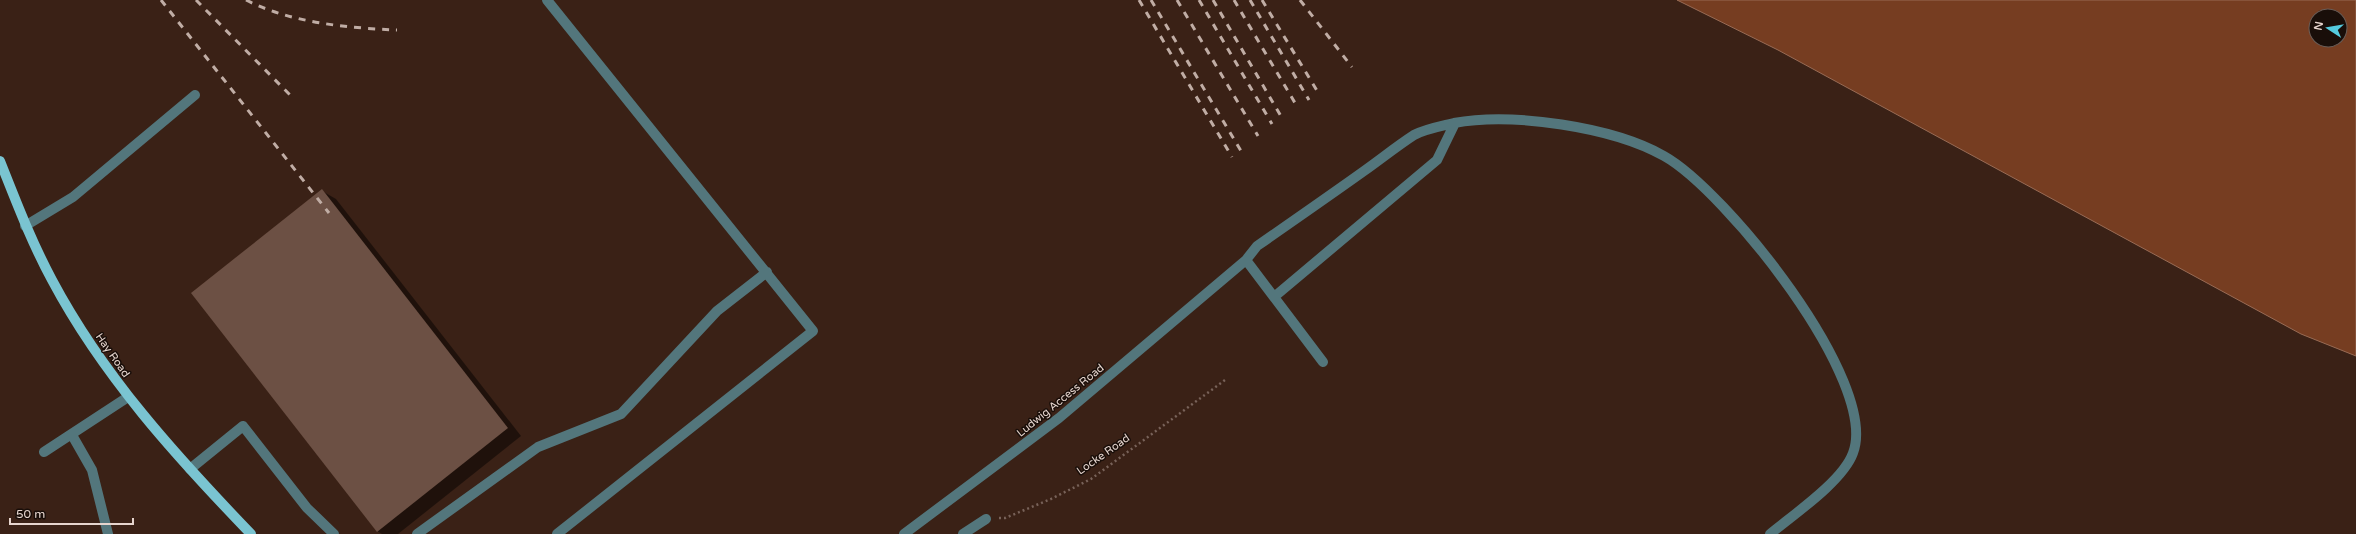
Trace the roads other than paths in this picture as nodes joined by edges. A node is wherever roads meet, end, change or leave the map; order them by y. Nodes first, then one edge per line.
1 (547, 0) edge
2 (195, 95) dead end
3 (1455, 123) junction
4 (0, 161) edge
5 (25, 226) junction
6 (1246, 260) junction
7 (767, 272) junction
8 (1274, 297) junction
9 (1323, 362) dead end
10 (128, 397) junction
11 (72, 434) junction
12 (44, 452) dead end
13 (190, 469) junction
14 (986, 519) road end
15 (966, 533) edge
16 (108, 534) edge
17 (251, 534) edge
18 (334, 534) edge
19 (417, 534) edge
20 (557, 534) edge
21 (904, 534) edge
22 (1770, 534) edge

1 - 7 street
2 - 5 street
3 - 6 street, Ludwig Access Road
3 - 8 street
3 - 22 street, Ludwig Access Road
4 - 5 main road, Hay Road
5 - 10 main road, Hay Road
6 - 8 street
6 - 21 street, Ludwig Access Road
7 - 19 street
7 - 20 street
8 - 9 street
10 - 11 street
10 - 13 main road, Hay Road
11 - 12 street
11 - 16 street
13 - 17 main road, Hay Road
13 - 18 street
14 - 15 street

